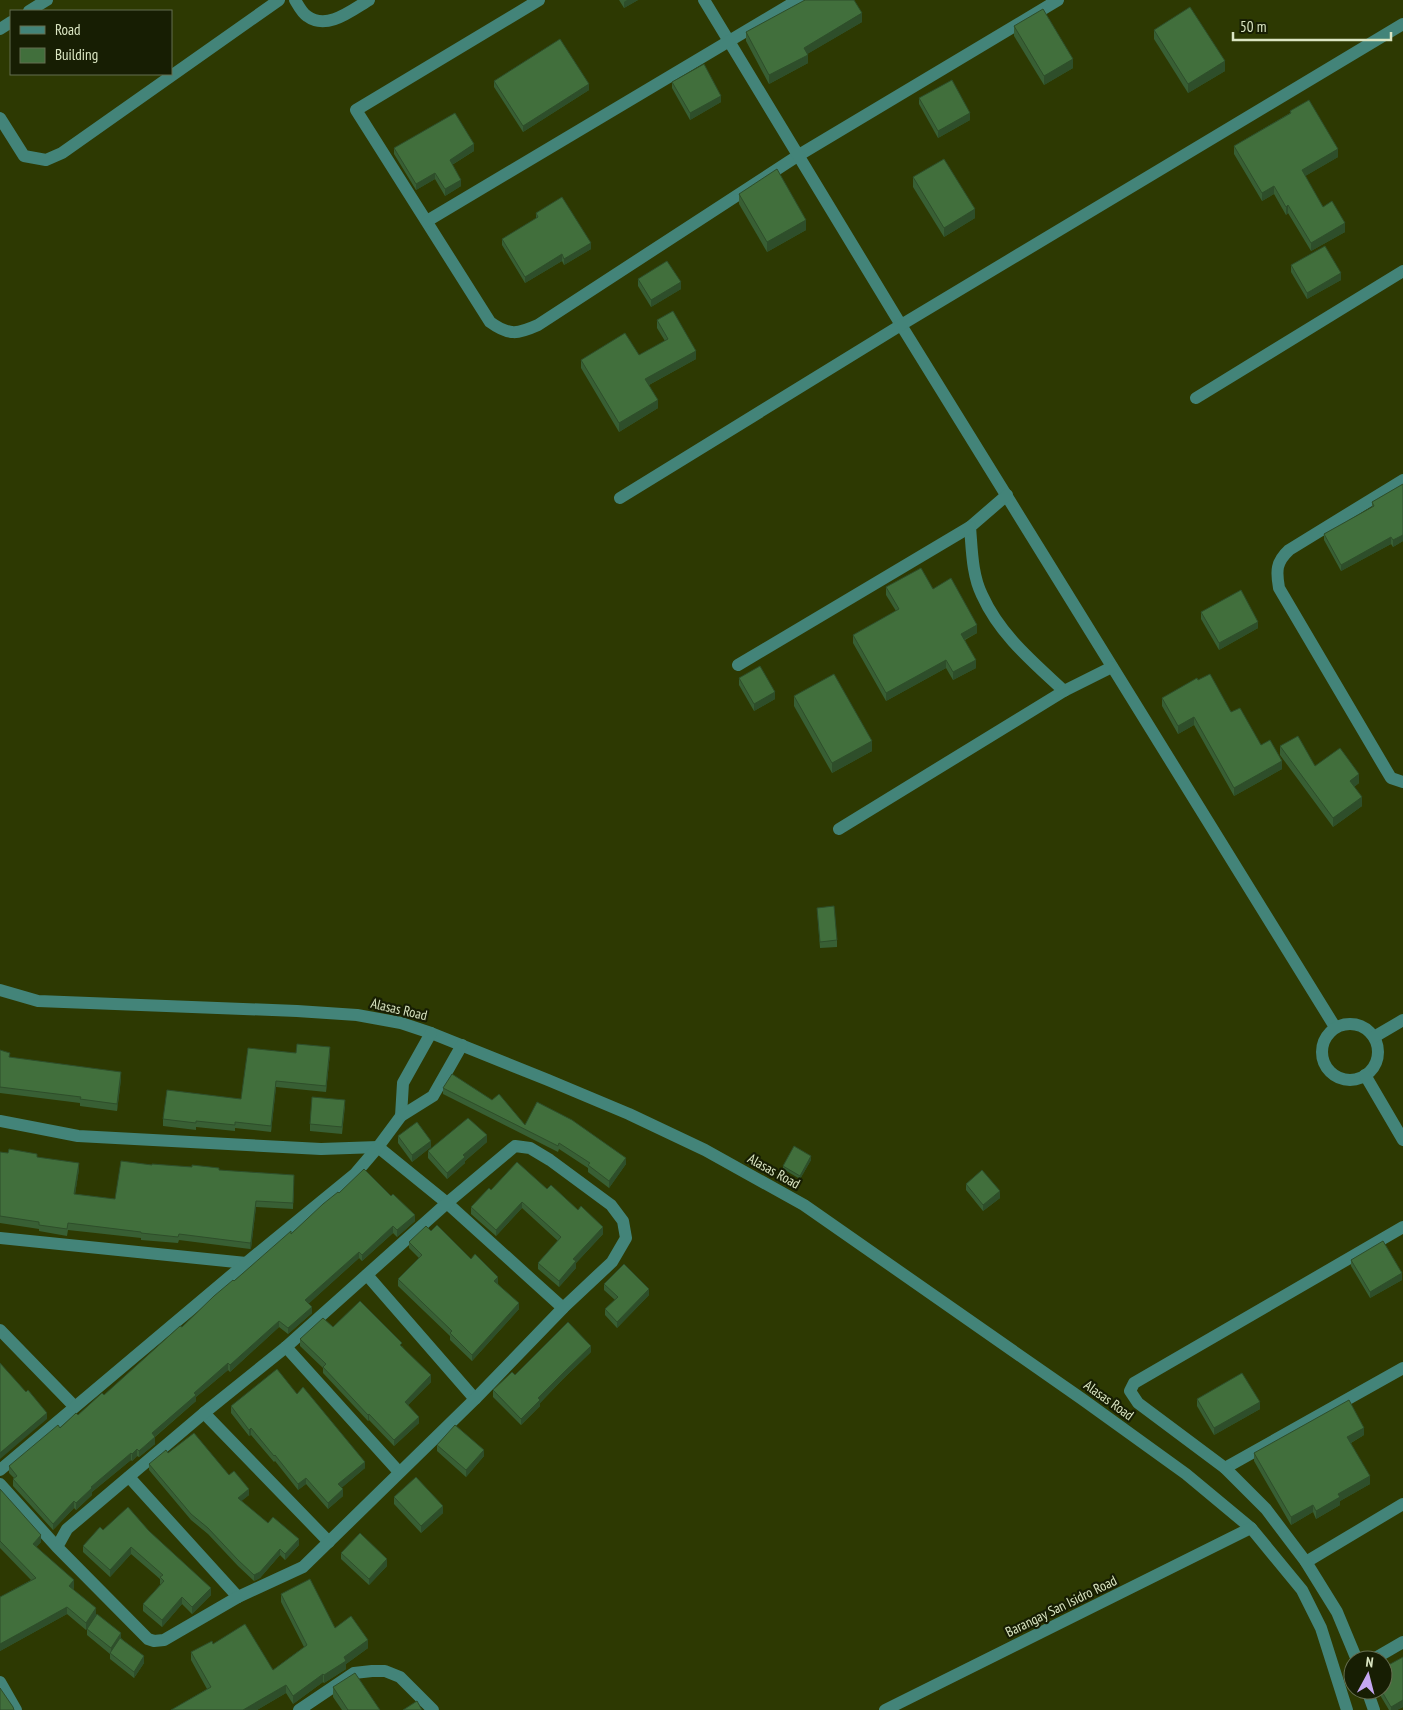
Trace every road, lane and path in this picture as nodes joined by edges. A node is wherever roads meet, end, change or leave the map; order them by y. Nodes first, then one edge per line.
1 (47, 0) edge
2 (279, 0) edge
3 (295, 0) edge
4 (369, 0) edge
5 (539, 0) edge
6 (704, 0) edge
7 (798, 0) edge
8 (1058, 0) edge
9 (31, 10) edge
10 (1403, 24) edge
11 (729, 42) junction
12 (0, 118) edge
13 (799, 155) junction
14 (427, 221) junction
15 (1403, 270) edge
16 (900, 325) junction
17 (1196, 398) dead end
18 (1403, 480) edge
19 (1007, 495) junction
20 (620, 498) dead end
21 (970, 527) junction
22 (738, 665) dead end
23 (1112, 667) junction
24 (1064, 691) junction
25 (1403, 782) edge
26 (839, 829) dead end
27 (0, 990) edge
28 (1403, 1020) edge
29 (1335, 1027) junction
30 (431, 1033) junction
31 (1374, 1036) junction
32 (462, 1045) junction
33 (1365, 1075) junction
34 (401, 1116) junction
35 (0, 1121) edge
36 (1403, 1140) edge
37 (378, 1147) junction
38 (446, 1203) junction
39 (1403, 1227) edge
40 (0, 1238) edge
41 (246, 1263) junction
42 (368, 1275) junction
43 (562, 1308) junction
44 (0, 1330) edge
45 (286, 1347) junction
46 (1403, 1368) edge
47 (475, 1399) junction
48 (74, 1406) junction
49 (204, 1413) junction
50 (1225, 1468) junction
51 (0, 1470) edge
52 (399, 1472) junction
53 (128, 1477) junction
54 (0, 1484) edge
55 (1403, 1504) edge
56 (1251, 1528) junction
57 (328, 1542) junction
58 (58, 1547) junction
59 (1306, 1562) junction
60 (238, 1597) junction
61 (1403, 1642) edge
62 (1353, 1650) edge
63 (1389, 1650) edge
64 (0, 1682) edge
65 (16, 1710) edge
66 (299, 1710) edge
67 (433, 1710) edge
68 (885, 1710) edge
69 (1347, 1710) edge

1 - 9 street
2 - 12 street
3 - 4 street
5 - 14 street
6 - 11 street
7 - 11 street
8 - 13 street
10 - 16 street
11 - 13 street
11 - 14 street
13 - 14 street
13 - 16 street
15 - 17 street
16 - 19 street
16 - 20 street
18 - 25 street
19 - 21 street
19 - 23 street
21 - 22 street
21 - 24 street
23 - 24 street
23 - 29 street
24 - 26 street
27 - 30 street, Alasas Road
28 - 31 street
29 - 31 street
29 - 33 street
30 - 32 street, Alasas Road
30 - 34 street
31 - 33 street
32 - 34 street
32 - 56 street, Alasas Road
33 - 36 street
34 - 37 street
35 - 37 street
37 - 38 street
37 - 41 street
38 - 42 street
38 - 43 street
38 - 43 street
39 - 50 street
40 - 41 street
41 - 48 street
42 - 45 street
42 - 47 street
43 - 47 street
44 - 48 street
45 - 49 street
45 - 52 street
46 - 50 street
47 - 52 street
48 - 51 street
49 - 53 street
49 - 57 street
50 - 59 street
52 - 57 street
53 - 58 street
53 - 60 street
54 - 58 street
55 - 59 street
56 - 68 street, Barangay San Isidro Road
56 - 69 street, Alasas Road
57 - 60 street
58 - 60 street
59 - 62 street
61 - 63 street
64 - 65 street
66 - 67 street

